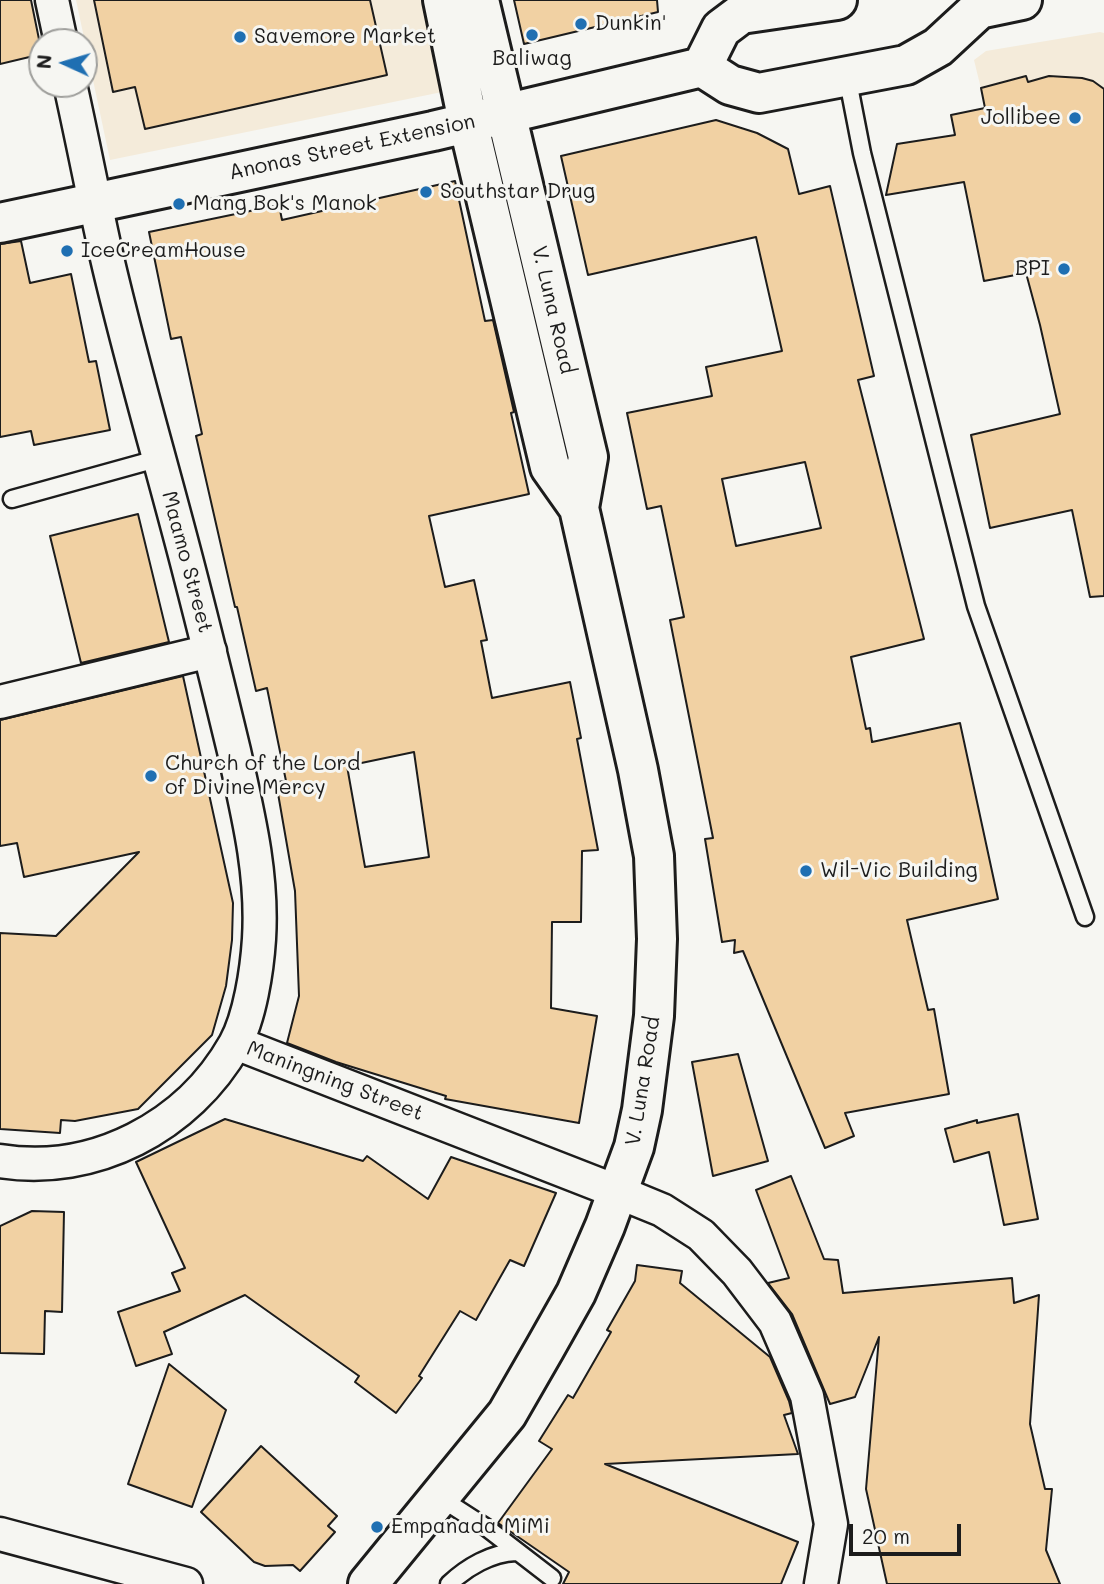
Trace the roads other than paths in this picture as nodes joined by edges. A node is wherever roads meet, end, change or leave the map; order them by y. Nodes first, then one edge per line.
1 (52, 0) edge
2 (443, 0) edge
3 (479, 0) edge
4 (837, 0) edge
5 (1023, 0) edge
6 (967, 4) edge
7 (58, 28) edge
8 (702, 68) junction
9 (847, 76) junction
10 (73, 98) edge
11 (506, 113) junction
12 (468, 122) junction
13 (96, 203) junction
14 (0, 222) edge
15 (160, 458) junction
16 (12, 499) dead end
17 (579, 508) junction
18 (210, 651) junction
19 (0, 702) edge
20 (1085, 917) dead end
21 (236, 1043) junction
22 (0, 1161) edge
23 (618, 1192) junction
24 (439, 1497) junction
25 (0, 1534) edge
26 (516, 1552) junction
27 (552, 1578) dead end
28 (187, 1584) edge
29 (368, 1584) edge
30 (449, 1584) edge
31 (821, 1584) edge

1 - 7 street
2 - 12 main road, V. Luna Road
3 - 11 main road, V. Luna Road
4 - 8 main road
5 - 6 main road
6 - 9 main road
8 - 9 main road
8 - 11 main road, Anonas Street Extension
9 - 20 lane
10 - 13 street, Maamo Street
11 - 12 main road, Anonas Street Extension
11 - 17 main road, V. Luna Road
12 - 13 main road, Anonas Street Extension
12 - 17 main road, V. Luna Road
13 - 14 main road, Anonas Street Extension
13 - 15 street, Maamo Street
15 - 16 lane
15 - 18 street, Maamo Street
17 - 23 main road, V. Luna Road
18 - 19 street
18 - 21 street, Maamo Street
21 - 22 street, Maningning Street
21 - 23 street, Maningning Street
23 - 24 main road, V. Luna Road
23 - 31 street, Maningning Street
24 - 26 lane
24 - 29 main road, V. Luna Road
25 - 28 street
26 - 27 lane
26 - 30 lane

